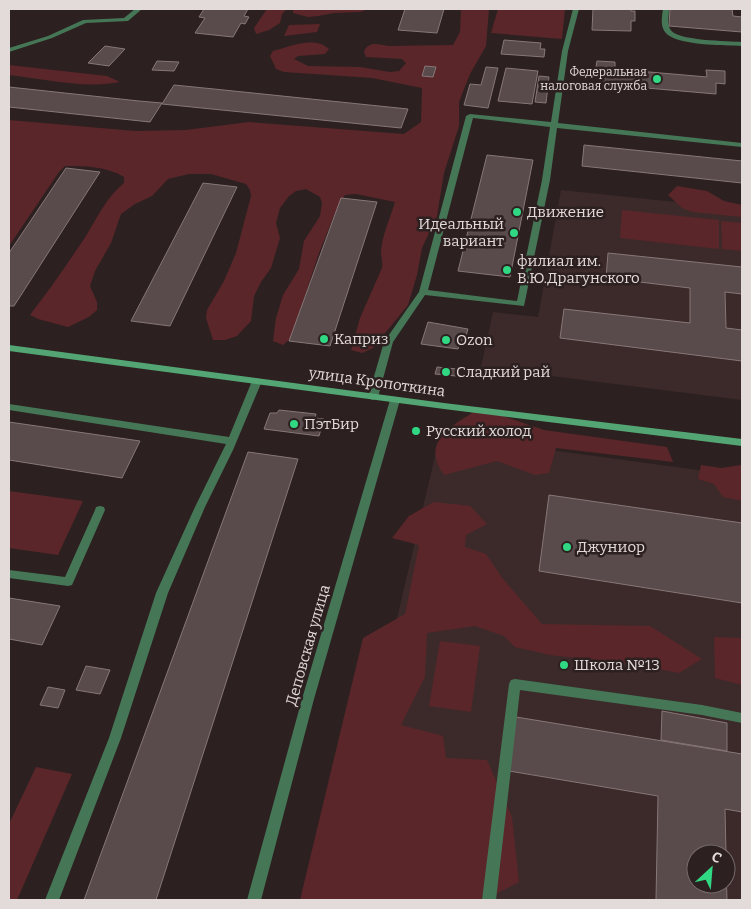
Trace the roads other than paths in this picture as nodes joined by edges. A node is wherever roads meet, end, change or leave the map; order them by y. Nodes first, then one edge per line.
1 (139, 9) edge
2 (576, 9) edge
3 (666, 9) edge
4 (742, 44) edge
5 (9, 50) edge
6 (554, 125) junction
7 (742, 145) edge
8 (423, 292) junction
9 (9, 348) edge
10 (257, 382) junction
11 (373, 397) junction
12 (395, 400) junction
13 (9, 407) edge
14 (232, 441) junction
15 (742, 443) edge
16 (100, 510) dead end
17 (9, 574) edge
18 (742, 718) edge
19 (52, 900) edge
20 (254, 900) edge
21 (489, 900) edge

1 - 5 street
2 - 6 street
3 - 4 street
6 - 7 street
6 - 8 street
6 - 8 street
8 - 11 street
9 - 10 main road, улица Кропоткина
10 - 11 main road, улица Кропоткина
10 - 14 street
11 - 12 main road, улица Кропоткина
12 - 15 main road, улица Кропоткина
12 - 20 street, Деповская улица
13 - 14 street
14 - 19 street
16 - 17 street
18 - 21 street

